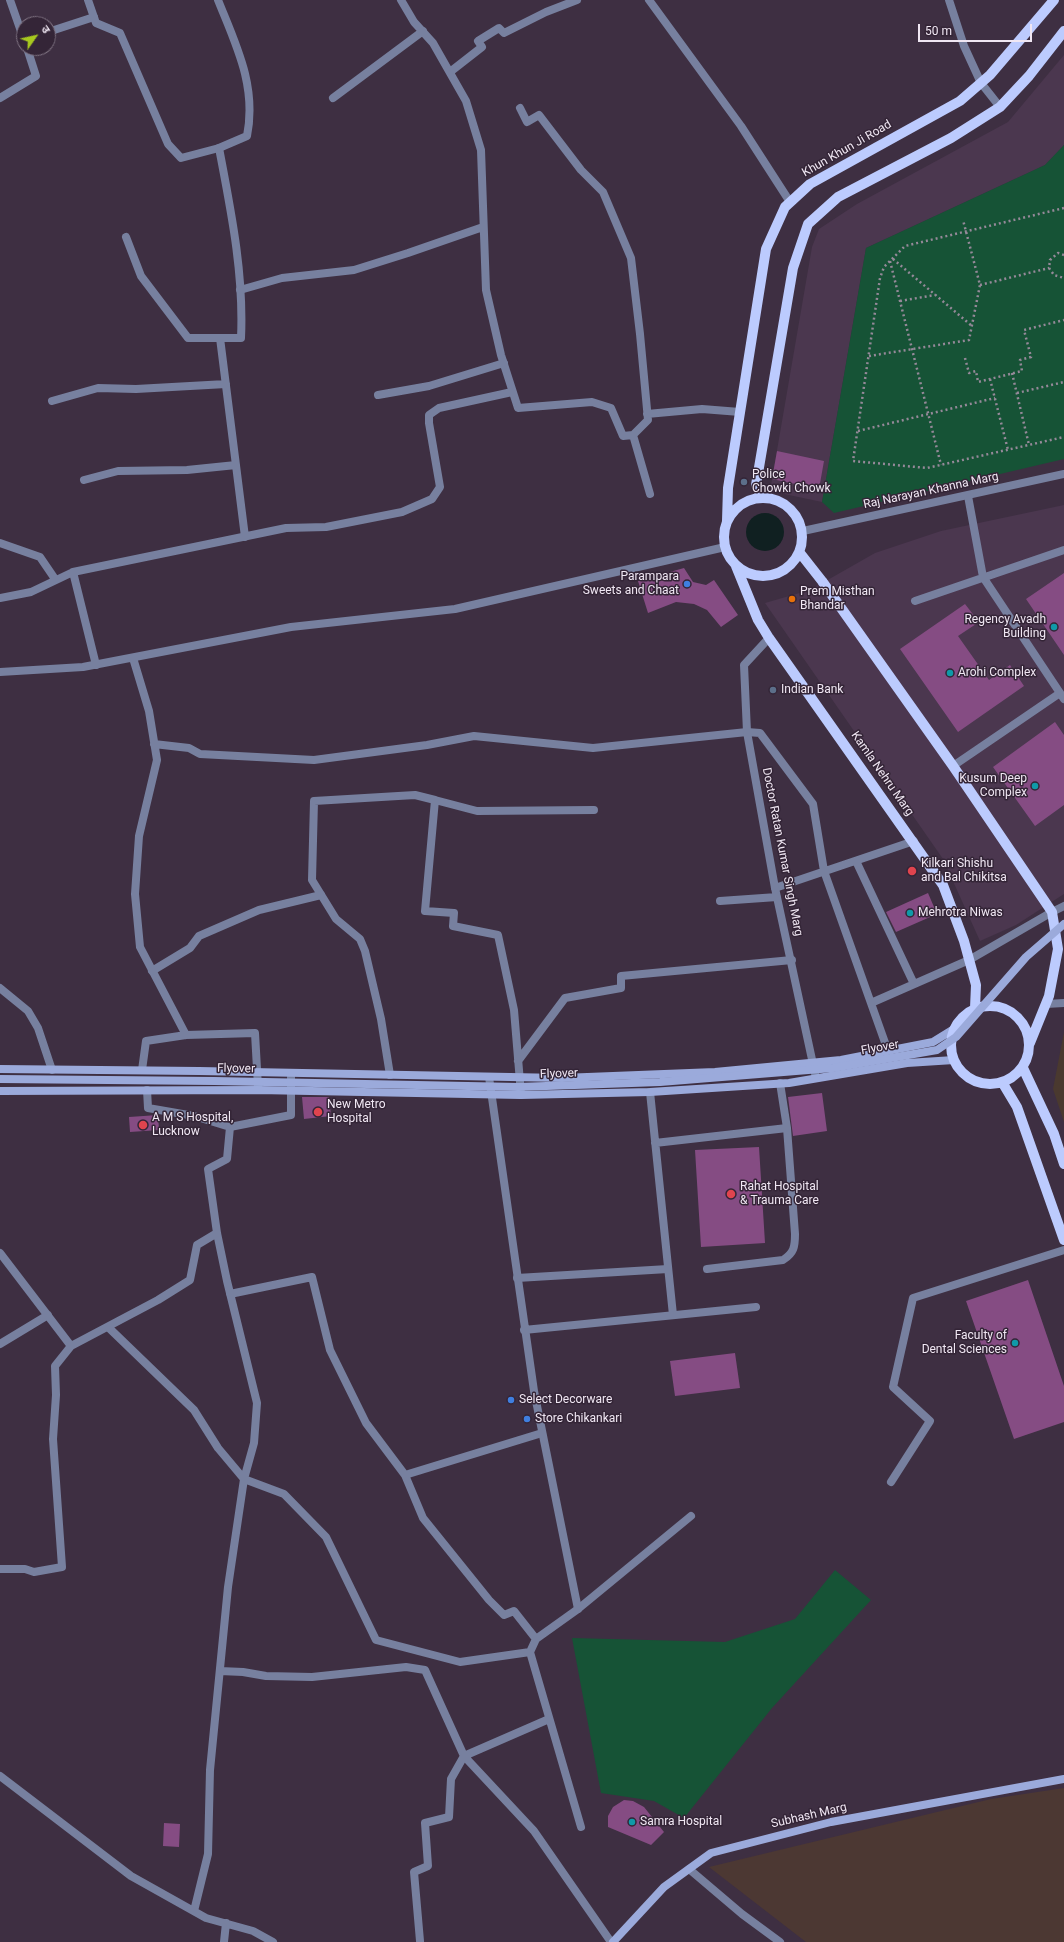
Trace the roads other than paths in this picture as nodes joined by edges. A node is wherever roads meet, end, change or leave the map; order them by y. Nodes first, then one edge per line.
1 (10, 0) edge
2 (88, 0) edge
3 (218, 0) edge
4 (401, 0) edge
5 (577, 0) edge
6 (649, 0) edge
7 (949, 0) edge
8 (1054, 0) edge
9 (16, 17) edge
10 (94, 17) junction
11 (56, 29) edge
12 (423, 31) junction
13 (1064, 31) edge
14 (30, 56) edge
15 (450, 72) junction
16 (981, 83) junction
17 (0, 98) edge
18 (333, 98) dead end
19 (1000, 107) junction
20 (520, 108) dead end
21 (219, 148) junction
22 (790, 202) junction
23 (483, 227) junction
24 (126, 237) dead end
25 (240, 290) junction
26 (220, 338) junction
27 (504, 364) junction
28 (226, 384) junction
29 (512, 392) junction
30 (378, 395) dead end
31 (52, 401) dead end
32 (740, 412) junction
33 (648, 414) junction
34 (633, 435) junction
35 (236, 465) junction
36 (1064, 474) edge
37 (84, 480) dead end
38 (650, 494) dead end
39 (968, 496) junction
40 (762, 498) junction
41 (727, 521) junction
42 (803, 531) junction
43 (245, 537) junction
44 (0, 543) edge
45 (725, 548) junction
46 (1064, 550) edge
47 (800, 553) junction
48 (736, 566) junction
49 (73, 572) junction
50 (983, 577) junction
51 (55, 579) junction
52 (0, 598) edge
53 (915, 601) dead end
54 (769, 638) junction
55 (133, 658) junction
56 (96, 665) junction
57 (0, 672) edge
58 (1062, 696) edge
59 (747, 732) junction
60 (154, 744) junction
61 (953, 766) junction
62 (435, 800) junction
63 (594, 810) dead end
64 (914, 842) junction
65 (856, 861) junction
66 (824, 871) junction
67 (774, 888) junction
68 (321, 895) junction
69 (777, 897) junction
70 (720, 901) dead end
71 (1064, 906) edge
72 (1052, 912) junction
73 (1064, 924) edge
74 (792, 960) junction
75 (969, 960) junction
76 (152, 970) junction
77 (914, 984) junction
78 (0, 988) edge
79 (871, 1002) junction
80 (1064, 1002) edge
81 (1046, 1004) junction
82 (975, 1008) junction
83 (954, 1029) junction
84 (186, 1035) junction
85 (1030, 1043) junction
86 (888, 1051) junction
87 (954, 1060) junction
88 (518, 1061) junction
89 (812, 1063) junction
90 (1023, 1068) junction
91 (0, 1069) edge
92 (52, 1070) junction
93 (142, 1070) junction
94 (258, 1072) junction
95 (291, 1072) junction
96 (390, 1075) junction
97 (488, 1077) junction
98 (519, 1078) junction
99 (816, 1078) junction
100 (0, 1079) edge
101 (1002, 1082) junction
102 (780, 1083) junction
103 (147, 1090) junction
104 (258, 1090) junction
105 (0, 1091) edge
106 (291, 1091) junction
107 (650, 1092) junction
108 (492, 1094) junction
109 (521, 1095) junction
110 (230, 1127) junction
111 (787, 1128) junction
112 (655, 1144) junction
113 (1064, 1164) edge
114 (217, 1233) junction
115 (1064, 1240) edge
116 (1064, 1250) edge
117 (0, 1253) edge
118 (668, 1269) junction
119 (706, 1269) dead end
120 (517, 1278) junction
121 (230, 1294) junction
122 (756, 1306) dead end
123 (48, 1315) junction
124 (673, 1315) junction
125 (108, 1327) junction
126 (524, 1330) junction
127 (0, 1344) edge
128 (71, 1346) junction
129 (542, 1433) junction
130 (405, 1475) junction
131 (244, 1478) junction
132 (891, 1482) dead end
133 (691, 1516) dead end
134 (0, 1569) edge
135 (578, 1609) junction
136 (536, 1639) junction
137 (530, 1652) junction
138 (220, 1671) junction
139 (549, 1719) junction
140 (464, 1756) junction
141 (1064, 1773) edge
142 (0, 1776) edge
143 (1064, 1780) edge
144 (1045, 1782) junction
145 (581, 1827) dead end
146 (689, 1869) junction
147 (194, 1911) junction
148 (226, 1923) junction
149 (420, 1941) dead end
150 (224, 1942) edge
151 (273, 1942) edge
152 (612, 1942) edge
153 (780, 1942) edge

1 - 9 street
2 - 10 street
3 - 21 street
4 - 12 street
5 - 15 street
6 - 22 street
7 - 16 street
8 - 16 main road, Khun Khun Ji Road
10 - 11 street
10 - 21 street
12 - 15 street
12 - 18 street
13 - 19 main road
14 - 17 street
15 - 23 street
16 - 19 street
16 - 22 main road, Khun Khun Ji Road
19 - 40 main road
20 - 33 street
21 - 25 street
22 - 32 main road, Khun Khun Ji Road
23 - 25 street
23 - 27 street
24 - 26 street
25 - 26 street
26 - 28 street
27 - 29 street
27 - 30 street
28 - 31 street
28 - 35 street
29 - 34 street
29 - 43 street
32 - 33 street
32 - 41 main road, Khun Khun Ji Road
33 - 34 street
34 - 38 street
35 - 37 street
35 - 43 street
36 - 39 street, Raj Narayan Khanna Marg
39 - 42 street, Raj Narayan Khanna Marg
39 - 50 street
40 - 41 main road
40 - 42 main road
41 - 45 main road
42 - 47 main road
43 - 49 street
44 - 51 street
45 - 48 main road
45 - 55 street
46 - 50 street
47 - 48 main road
47 - 61 main road
48 - 54 main road, Kamla Nehru Marg
49 - 51 street
49 - 56 street
50 - 53 street
50 - 58 street
51 - 52 street
54 - 59 street, Doctor Ratan Kumar Singh Marg
54 - 64 main road, Kamla Nehru Marg
55 - 56 street
55 - 60 street
56 - 57 street
58 - 61 street
59 - 60 street
59 - 66 street
59 - 67 street, Doctor Ratan Kumar Singh Marg
60 - 76 street
61 - 72 main road
62 - 63 street
62 - 68 street
62 - 88 street
64 - 65 street
64 - 75 main road, Kamla Nehru Marg
65 - 66 street
65 - 77 street
66 - 67 street
66 - 79 street
67 - 69 street, Doctor Ratan Kumar Singh Marg
68 - 76 street
68 - 96 street
69 - 70 street
69 - 74 street, Doctor Ratan Kumar Singh Marg
71 - 72 street
72 - 75 street
72 - 81 main road
73 - 100 main road, Flyover, bridge
74 - 88 street
74 - 89 street, Doctor Ratan Kumar Singh Marg
75 - 77 street
75 - 82 main road, Kamla Nehru Marg
76 - 84 street
77 - 79 street
78 - 92 street
79 - 86 street
80 - 81 street
81 - 85 main road
82 - 83 main road
82 - 85 main road
83 - 86 main road
83 - 87 main road
84 - 93 street
84 - 94 street
85 - 90 main road
86 - 89 main road
87 - 99 main road
87 - 101 main road
88 - 98 street
89 - 98 main road
89 - 99 street, Doctor Ratan Kumar Singh Marg
90 - 101 main road
90 - 113 main road
91 - 92 main road
92 - 93 main road
93 - 94 main road
94 - 95 main road
94 - 104 street
95 - 96 main road
95 - 106 street
96 - 97 main road
97 - 98 main road
97 - 108 street
98 - 109 street
99 - 102 main road
101 - 115 main road
102 - 107 main road
102 - 111 street
103 - 104 main road
103 - 105 main road
103 - 110 street
104 - 106 main road
106 - 108 main road
106 - 110 street
107 - 109 main road
107 - 112 street
108 - 109 main road
108 - 120 street
110 - 114 street
111 - 112 street
111 - 119 street
112 - 118 street
114 - 121 street
114 - 125 street
116 - 132 street
117 - 123 street
118 - 120 street
118 - 124 street
120 - 126 street
121 - 130 street
121 - 131 street
122 - 124 street
123 - 127 street
123 - 128 street
124 - 126 street
125 - 128 street
125 - 131 street
126 - 129 street
128 - 134 street
129 - 130 street
129 - 135 street
130 - 136 street
131 - 137 street
131 - 138 street
133 - 135 street
135 - 136 street
136 - 137 street
137 - 139 street
138 - 140 street
138 - 147 street
139 - 140 street
139 - 145 street
140 - 149 street
140 - 152 street
141 - 144 main road, Subhash Marg
142 - 147 street
143 - 144 main road, Subhash Marg
144 - 146 main road, Subhash Marg
146 - 152 main road, Subhash Marg
146 - 153 street
147 - 148 street
148 - 150 street
148 - 151 street

